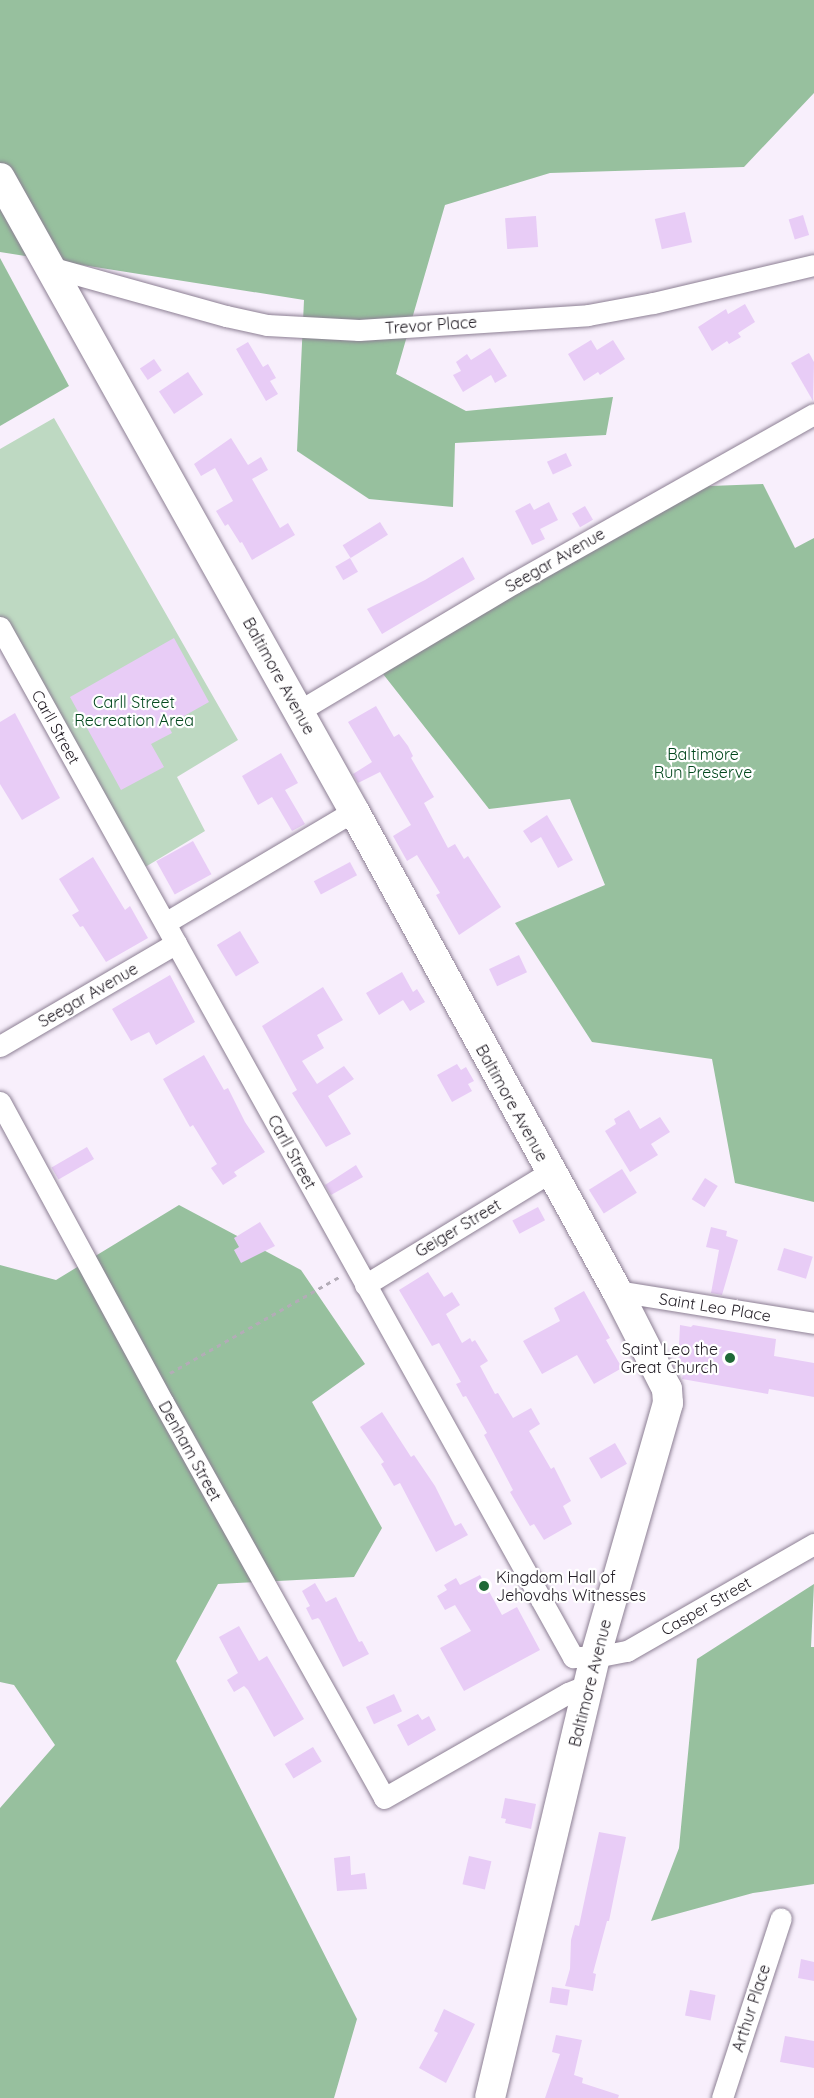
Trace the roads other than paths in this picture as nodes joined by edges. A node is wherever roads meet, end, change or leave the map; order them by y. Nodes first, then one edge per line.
1 (0, 178) edge
2 (814, 265) edge
3 (50, 267) junction
4 (814, 414) edge
5 (0, 627) edge
6 (299, 711) junction
7 (354, 811) junction
8 (165, 924) junction
9 (176, 943) junction
10 (0, 1046) edge
11 (0, 1102) edge
12 (550, 1172) junction
13 (361, 1276) junction
14 (617, 1291) junction
15 (814, 1323) edge
16 (814, 1544) edge
17 (591, 1671) junction
18 (384, 1798) joint
19 (781, 1918) dead end
20 (490, 2098) edge
21 (722, 2098) edge

1 - 3 street, Baltimore Avenue
2 - 3 street, Trevor Place
3 - 6 street, Baltimore Avenue
4 - 6 street, Seegar Avenue
5 - 8 street, Carll Street
6 - 7 street, Baltimore Avenue
7 - 8 street
7 - 12 street, Baltimore Avenue
8 - 9 street, Carll Street
9 - 10 street, Seegar Avenue
9 - 13 street, Carll Street
11 - 18 street, Denham Street
12 - 13 street, Geiger Street
12 - 14 street, Baltimore Avenue
13 - 17 street, Carll Street
14 - 15 street, Saint Leo Place
14 - 17 street, Baltimore Avenue
16 - 17 street, Casper Street
17 - 18 street, Casper Street
17 - 20 street, Baltimore Avenue
19 - 21 street, Arthur Place

